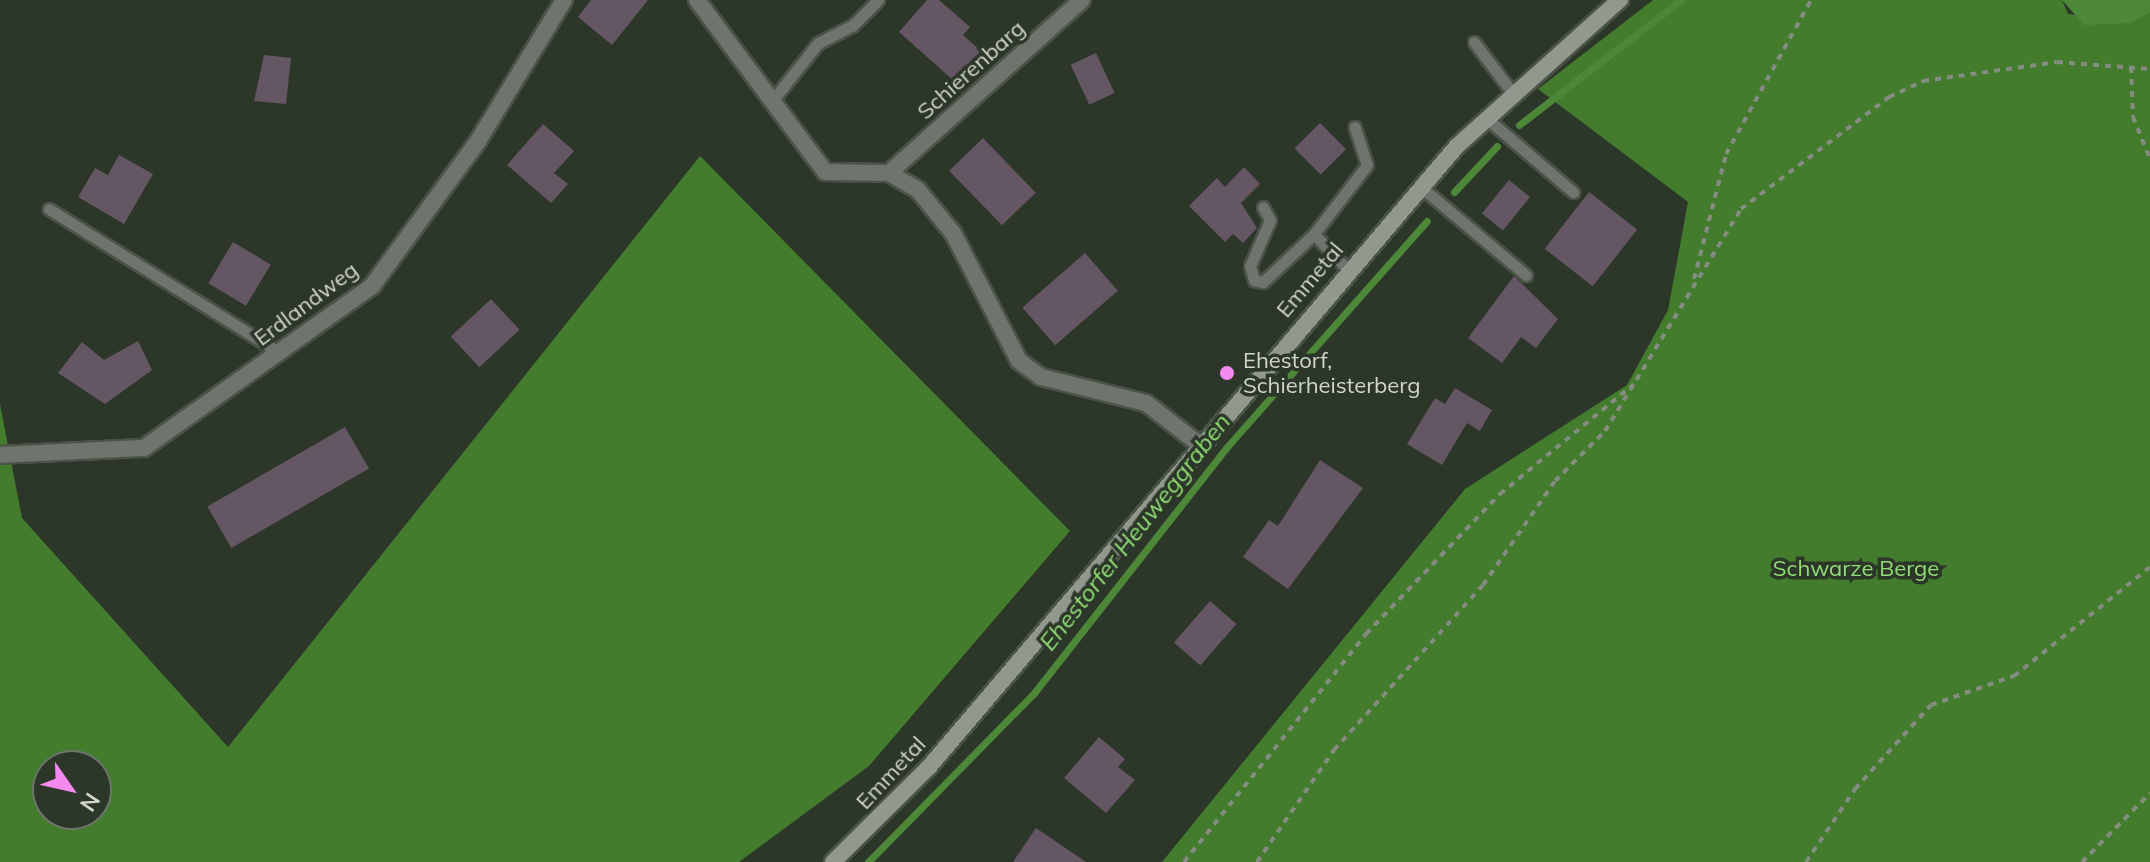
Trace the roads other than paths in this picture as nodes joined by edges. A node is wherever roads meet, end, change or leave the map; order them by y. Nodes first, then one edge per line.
1 (564, 0) edge
2 (697, 0) edge
3 (878, 0) edge
4 (1082, 0) edge
5 (1620, 0) edge
6 (1474, 42) dead end
7 (1511, 91) junction
8 (772, 101) junction
9 (1485, 117) junction
10 (1355, 127) dead end
11 (889, 173) junction
12 (1421, 187) junction
13 (1573, 192) dead end
14 (1263, 207) dead end
15 (49, 209) dead end
16 (1314, 234) junction
17 (1348, 270) junction
18 (1526, 275) dead end
19 (279, 352) junction
20 (1200, 445) junction
21 (0, 455) edge
22 (833, 862) edge

1 - 19 street, Erdlandweg
2 - 8 street
3 - 8 lane
4 - 11 street, Schierenbarg
5 - 7 main road, Emmetal
6 - 7 lane
7 - 9 main road, Emmetal
8 - 11 street
9 - 12 main road, Emmetal
9 - 13 lane
10 - 16 lane
11 - 20 street
12 - 17 main road, Emmetal
12 - 18 lane
14 - 16 lane
15 - 19 lane
16 - 17 lane
17 - 20 main road, Emmetal
19 - 21 street, Erdlandweg
20 - 22 main road, Emmetal

